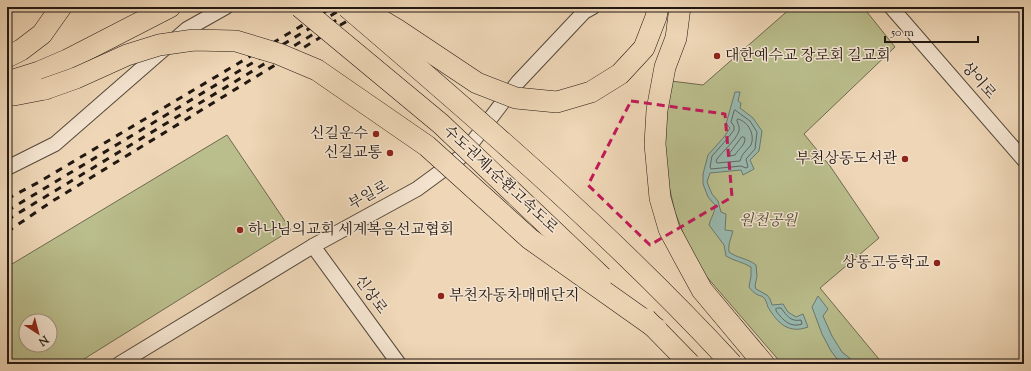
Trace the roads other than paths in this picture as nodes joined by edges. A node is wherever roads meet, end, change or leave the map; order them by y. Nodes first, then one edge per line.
1 (61, 7) edge
2 (143, 7) edge
3 (170, 7) edge
4 (226, 7) edge
5 (300, 7) edge
6 (347, 7) edge
7 (360, 7) edge
8 (593, 7) edge
9 (658, 7) edge
10 (680, 7) edge
11 (891, 7) edge
12 (29, 66) edge
13 (7, 69) edge
14 (7, 82) edge
15 (7, 96) edge
16 (1024, 160) edge
17 (7, 168) edge
18 (313, 246) junction
19 (657, 329) junction
20 (119, 364) edge
21 (399, 364) edge
22 (690, 364) edge
23 (732, 364) edge
24 (764, 364) edge

1 - 12 highway
2 - 12 highway
3 - 12 highway
4 - 17 street
5 - 19 highway, 수도권제1순환고속도로, bridge
6 - 23 highway, 수도권제1순환고속도로, bridge
7 - 9 highway, bridge
8 - 18 street, 부일로
10 - 24 highway
11 - 16 street, 상이로
12 - 13 highway
12 - 14 highway
12 - 15 highway
12 - 19 highway, bridge
18 - 20 street, 부일로
18 - 21 street, 신상로
19 - 22 highway, 수도권제1순환고속도로, bridge

